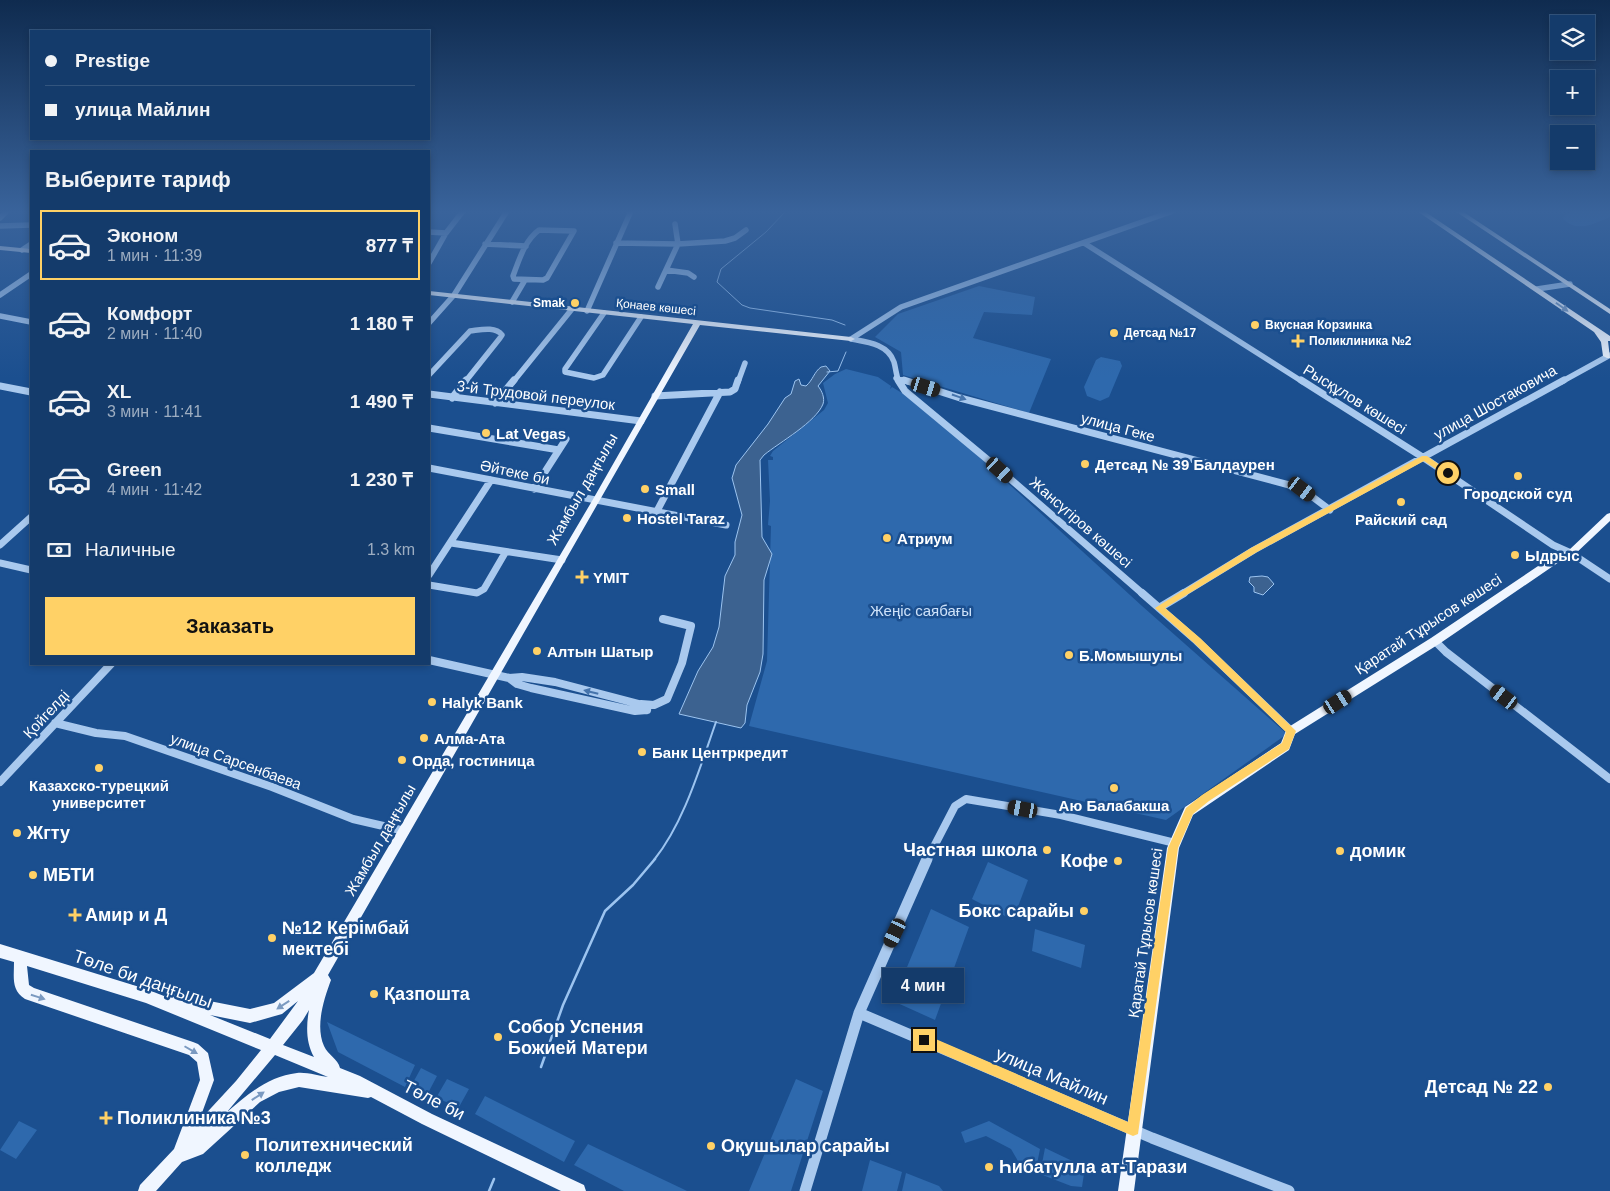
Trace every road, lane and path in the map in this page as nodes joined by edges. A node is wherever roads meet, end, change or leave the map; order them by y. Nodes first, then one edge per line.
1 (471, 267) edge
2 (517, 267) edge
3 (554, 267) edge
4 (606, 267) edge
5 (668, 267) edge
6 (1017, 267) edge
7 (1121, 267) edge
8 (1503, 267) edge
9 (1543, 267) edge
10 (666, 270) junction
11 (30, 275) edge
12 (694, 277) dead end
13 (525, 280) junction
14 (1570, 284) junction
15 (658, 287) dead end
16 (1537, 289) junction
17 (430, 293) edge
18 (0, 295) edge
19 (454, 295) junction
20 (512, 302) junction
21 (572, 309) junction
22 (587, 311) junction
23 (1610, 312) edge
24 (604, 313) junction
25 (0, 316) edge
26 (641, 317) junction
27 (30, 322) edge
28 (430, 322) edge
29 (697, 323) junction
30 (1596, 330) junction
31 (851, 339) junction
32 (1610, 339) edge
33 (1609, 356) edge
34 (745, 364) dead end
35 (430, 374) edge
36 (896, 378) junction
37 (2, 387) edge
38 (30, 392) edge
39 (720, 392) junction
40 (430, 394) edge
41 (655, 396) junction
42 (452, 398) junction
43 (495, 403) junction
44 (641, 421) junction
45 (430, 428) edge
46 (566, 439) dead end
47 (559, 450) junction
48 (1424, 458) junction
49 (430, 468) edge
50 (491, 480) junction
51 (534, 489) junction
52 (596, 501) junction
53 (1330, 510) junction
54 (657, 511) junction
55 (1610, 516) edge
56 (30, 518) edge
57 (726, 525) dead end
58 (452, 543) junction
59 (0, 544) edge
60 (505, 553) junction
61 (1571, 553) junction
62 (562, 560) junction
63 (0, 563) edge
64 (30, 570) edge
65 (430, 574) edge
66 (1610, 579) edge
67 (430, 585) edge
68 (1159, 608) junction
69 (663, 619) dead end
70 (1435, 641) junction
71 (430, 660) edge
72 (110, 665) edge
73 (494, 674) junction
74 (55, 723) junction
75 (1291, 731) junction
76 (1610, 779) edge
77 (0, 782) edge
78 (405, 832) junction
79 (1175, 843) junction
80 (0, 951) edge
81 (20, 958) junction
82 (331, 960) junction
83 (146, 996) junction
84 (858, 1012) junction
85 (272, 1048) junction
86 (355, 1081) junction
87 (376, 1092) junction
88 (1133, 1130) junction
89 (178, 1156) junction
90 (146, 1191) edge
91 (578, 1191) edge
92 (805, 1191) edge
93 (1126, 1191) edge
94 (1289, 1191) edge

1 - 19 street
2 - 13 street
3 - 13 street
4 - 22 street
5 - 10 street
6 - 31 street
7 - 48 street, Рысқұлов көшесі
8 - 16 main road
9 - 14 main road
10 - 12 street
10 - 15 street
11 - 18 street
13 - 20 street
14 - 16 street
14 - 23 main road
16 -> 30 main road
17 - 19 main road, Қонаев көшесі
19 - 20 main road, Қонаев көшесі
19 - 28 street
20 - 21 main road, Қонаев көшесі
21 - 22 main road, Қонаев көшесі
21 - 43 street
22 - 24 main road, Қонаев көшесі
24 - 26 main road, Қонаев көшесі
24 - 26 street
25 - 27 street
26 - 29 main road, Қонаев көшесі
29 - 31 main road, Қонаев көшесі
29 - 41 main road, Жамбыл даңғылы
30 - 32 main road
30 - 33 main road
31 - 36 street
33 - 48 street, улица Шостаковича
34 - 39 street
35 - 42 street
36 -> 53 street, улица Геке
36 - 68 street, Жансүгіров көшесі
37 - 38 street
39 - 41 street
39 - 54 street
40 - 42 street, 3-й Трудовой переулок
41 - 44 main road, Жамбыл даңғылы
42 - 43 street, 3-й Трудовой переулок
43 - 44 street, 3-й Трудовой переулок
44 - 52 main road, Жамбыл даңғылы
45 - 47 street
46 - 47 street
47 - 51 street
48 - 53 street, улица Шостаковича
48 - 61 street, Рысқұлов көшесі
49 - 50 street, Әйтеке би
50 - 51 street, Әйтеке би
50 - 58 street
51 - 52 street, Әйтеке би
52 - 54 street, Әйтеке би
52 - 62 main road, Жамбыл даңғылы
53 - 68 street, улица Шостаковича
54 - 57 street, Әйтеке би
55 - 61 main road, Қаратай Тұрысов көшесі
56 - 59 street
58 - 60 street
58 - 65 street
60 - 62 street
60 - 67 street
61 - 66 street, Рысқұлов көшесі
61 - 70 main road, Қаратай Тұрысов көшесі
62 - 73 main road, Жамбыл даңғылы
63 - 64 street
68 - 75 street, Жансүгіров көшесі
69 - 73 street
70 - 75 main road, Қаратай Тұрысов көшесі
70 - 76 street
71 - 73 street
72 - 74 street, Қойгелді
73 - 78 main road, Жамбыл даңғылы
74 - 77 street, Қойгелді
74 - 78 street, улица Сарсенбаева
75 - 79 main road, Қаратай Тұрысов көшесі
78 - 82 main road, Жамбыл даңғылы
79 - 84 street
79 - 88 main road, Қаратай Тұрысов көшесі
80 - 81 main road, Төле би даңғылы
81 - 83 main road, Төле би даңғылы
81 -> 89 main road
82 -> 83 main road
82 - 85 main road, Жамбыл даңғылы
82 - 86 main road
83 - 85 main road, Төле би даңғылы
84 - 88 street, улица Майлин
84 - 92 street
85 - 86 main road, Төле би
85 - 89 main road, Жамбыл даңғылы
86 - 87 main road, Төле би
89 -> 87 main road
87 - 91 main road, Төле би
88 - 93 main road, Қаратай Тұрысов көшесі
88 - 94 street, улица Майлин
89 - 90 main road, Жамбыл даңғылы

